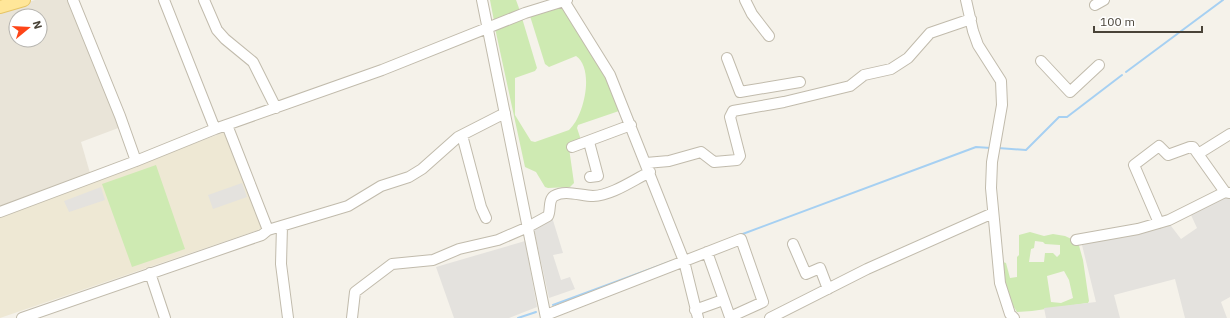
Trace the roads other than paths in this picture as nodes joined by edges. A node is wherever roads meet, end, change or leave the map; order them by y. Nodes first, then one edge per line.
1 (24, 0) edge
2 (73, 0) edge
3 (164, 0) edge
4 (204, 0) edge
5 (482, 0) edge
6 (745, 0) edge
7 (966, 0) edge
8 (560, 1) edge
9 (0, 7) edge
10 (971, 19) junction
11 (488, 28) junction
12 (769, 36) dead end
13 (727, 58) dead end
14 (1041, 60) dead end
15 (1099, 65) dead end
16 (800, 82) dead end
17 (276, 108) junction
18 (505, 113) junction
19 (227, 125) junction
20 (631, 125) junction
21 (215, 129) junction
22 (1230, 134) edge
23 (462, 135) junction
24 (589, 142) junction
25 (572, 147) dead end
26 (1198, 154) junction
27 (136, 161) junction
28 (648, 168) junction
29 (590, 177) dead end
30 (1228, 192) edge
31 (0, 212) edge
32 (993, 213) junction
33 (486, 218) dead end
34 (1158, 223) junction
35 (282, 226) junction
36 (528, 228) junction
37 (268, 230) junction
38 (1076, 240) dead end
39 (793, 244) dead end
40 (707, 252) junction
41 (682, 258) junction
42 (150, 273) junction
43 (828, 289) junction
44 (723, 300) junction
45 (697, 314) edge
46 (546, 316) edge
47 (22, 318) edge
48 (165, 318) edge
49 (288, 318) edge
50 (352, 318) edge
51 (770, 318) edge
52 (1014, 318) edge

1 - 9 main road
2 - 27 street
3 - 21 street
4 - 17 street
5 - 11 street
6 - 12 street
7 - 10 street
8 - 11 street
8 - 20 street
10 - 28 street
10 - 32 street
11 - 17 street
11 - 18 street
13 - 16 street
14 - 15 street
17 - 19 street
18 - 23 street
18 - 36 street
19 - 21 street
19 - 37 street
20 - 24 street
20 - 28 street
21 - 27 street
22 - 26 street
23 - 33 street
23 - 35 street
24 - 25 street
24 - 29 street
26 - 30 street
26 - 34 street
27 - 31 street
28 - 36 street
28 - 41 street
30 - 34 street
32 - 43 street
32 - 52 street
34 - 38 street
35 - 37 street
35 - 49 street
36 - 46 street
36 - 50 street
37 - 42 street
39 - 43 street
40 - 41 street
40 - 44 street
40 - 44 street
41 - 45 street
41 - 46 street
42 - 47 street
42 - 48 street
43 - 51 street
44 - 45 street

